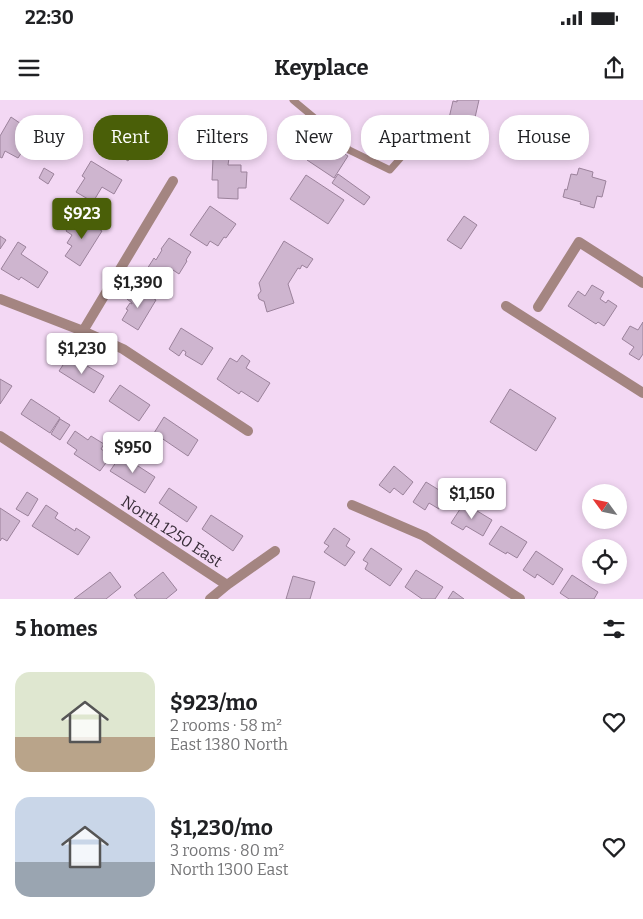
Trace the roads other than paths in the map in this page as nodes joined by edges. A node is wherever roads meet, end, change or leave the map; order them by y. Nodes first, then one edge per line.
1 (293, 100) edge
2 (361, 156) edge
3 (370, 160) edge
4 (399, 160) edge
5 (173, 181) dead end
6 (643, 283) edge
7 (0, 299) edge
8 (506, 306) dead end
9 (538, 308) dead end
10 (83, 331) junction
11 (643, 393) edge
12 (248, 431) dead end
13 (0, 436) edge
14 (352, 505) dead end
15 (275, 551) dead end
16 (227, 585) junction
17 (210, 599) edge
18 (520, 599) edge

1 - 2 lane
3 - 4 lane
5 - 10 street
6 - 9 street
7 - 10 street
8 - 11 street
10 - 12 street
13 - 16 street, North 1250 East
14 - 18 street
15 - 16 street
16 - 17 street

